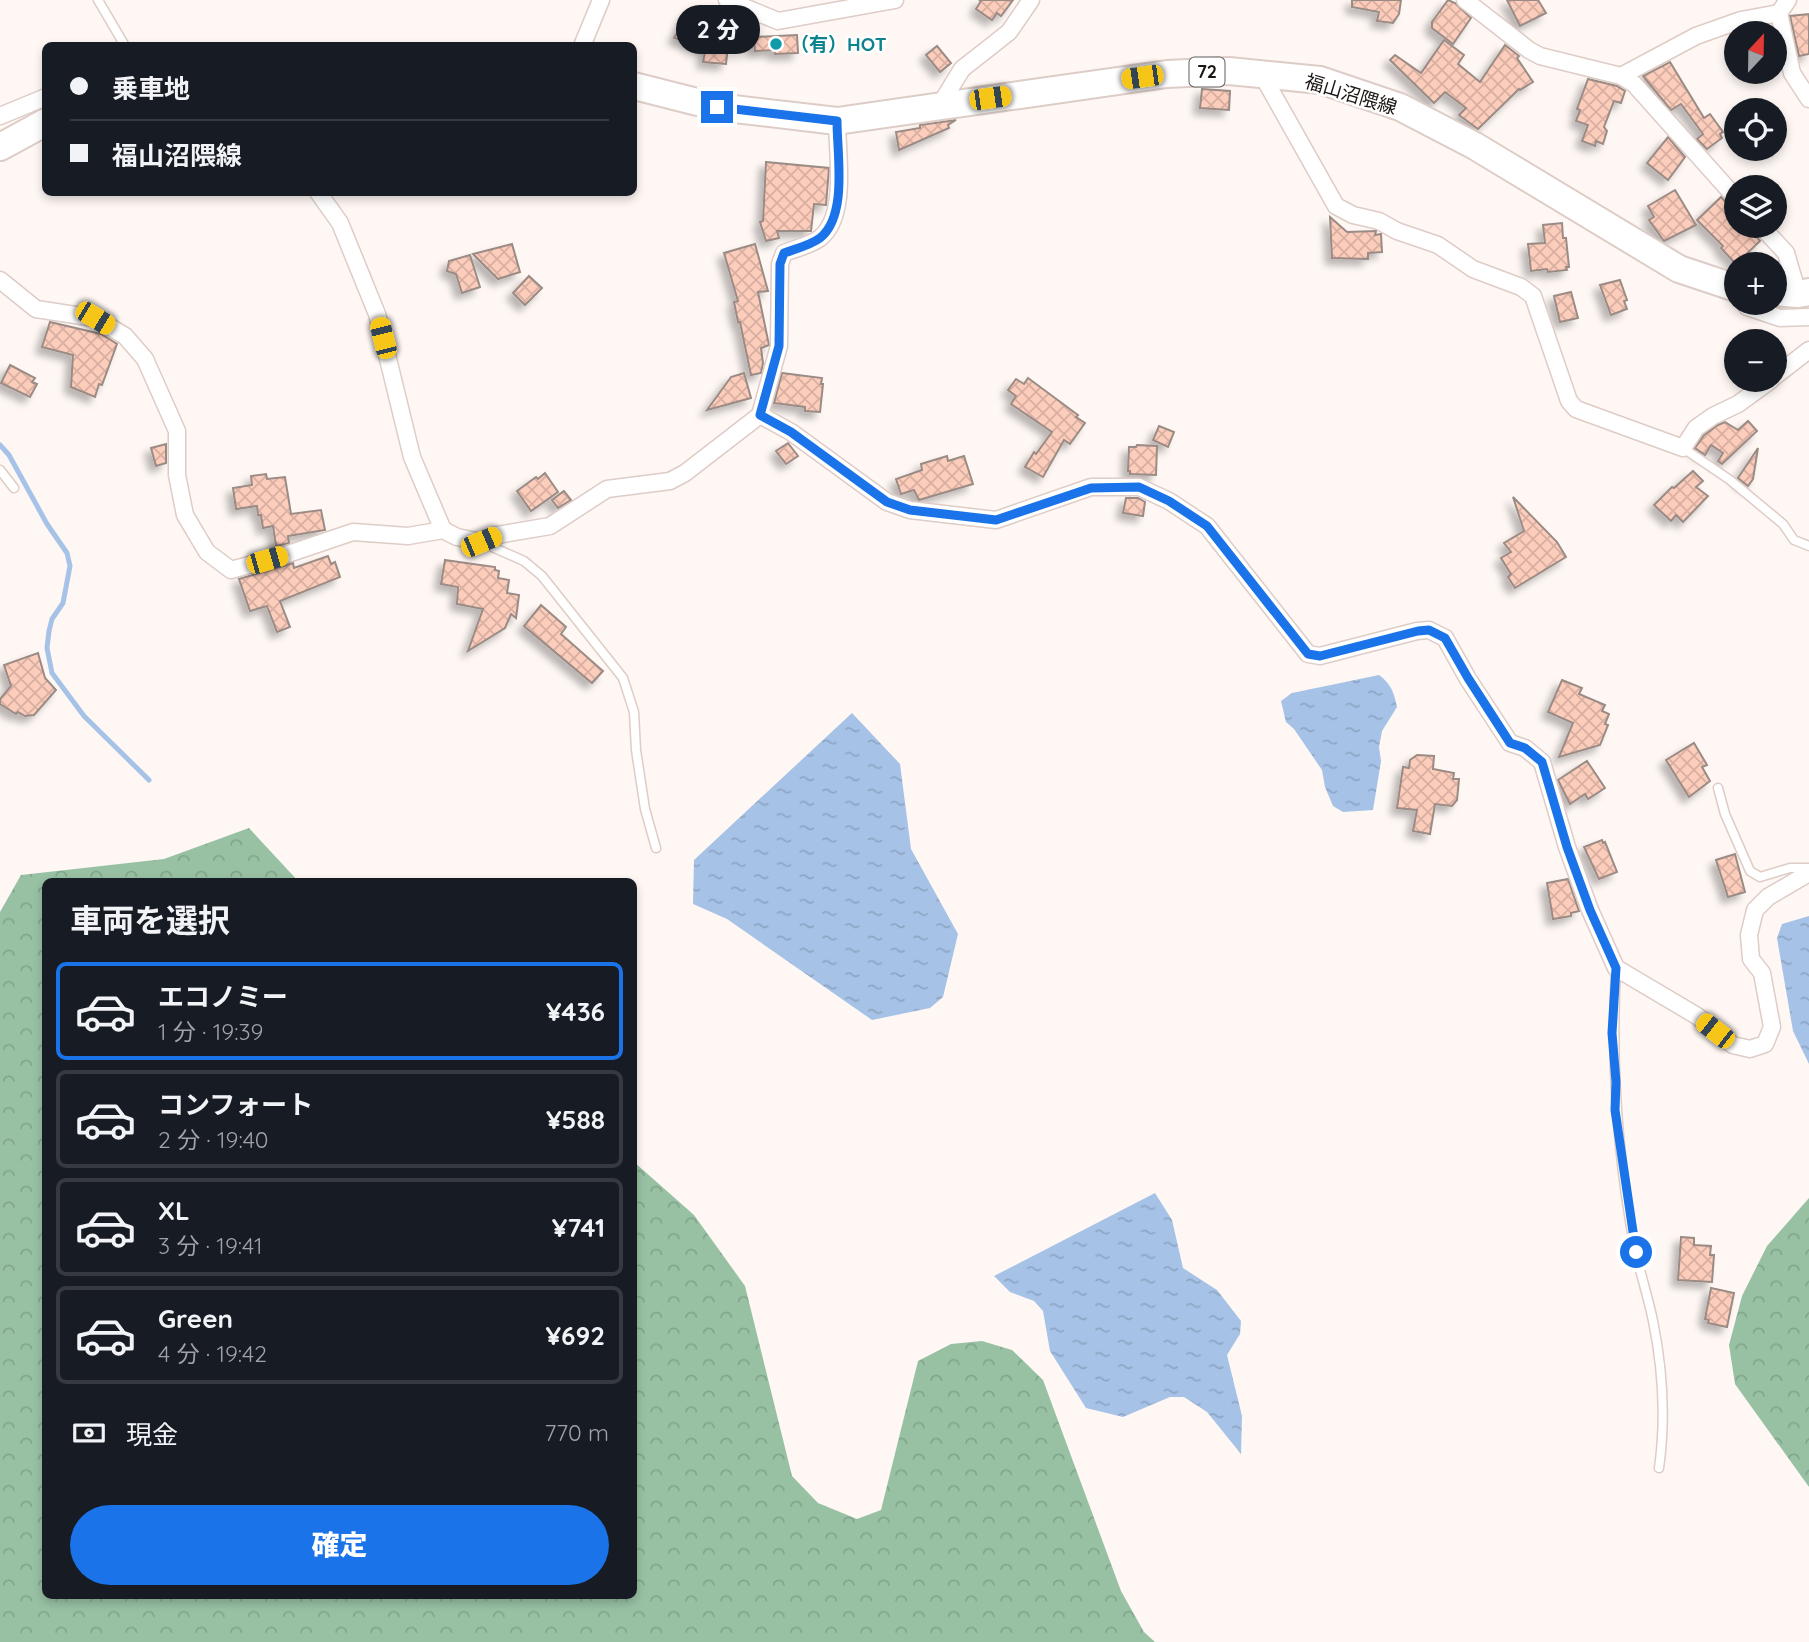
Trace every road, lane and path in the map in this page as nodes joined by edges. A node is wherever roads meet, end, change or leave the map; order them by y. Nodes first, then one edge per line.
1 (98, 0) edge
2 (601, 0) edge
3 (727, 0) edge
4 (895, 0) edge
5 (1031, 0) edge
6 (1465, 0) edge
7 (1784, 6) edge
8 (123, 42) edge
9 (584, 42) edge
10 (1261, 73) junction
11 (1621, 76) junction
12 (637, 87) edge
13 (42, 99) edge
14 (1809, 99) edge
15 (940, 105) junction
16 (0, 117) edge
17 (837, 121) junction
18 (42, 124) edge
19 (0, 147) edge
20 (1724, 185) edge
21 (321, 196) edge
22 (1772, 238) edge
23 (0, 279) edge
24 (1724, 284) edge
25 (1798, 299) edge
26 (1809, 350) edge
27 (1787, 368) edge
28 (1755, 392) edge
29 (760, 415) junction
30 (1683, 448) junction
31 (0, 470) edge
32 (13, 488) dead end
33 (443, 530) junction
34 (481, 542) junction
35 (1809, 546) edge
36 (1718, 788) dead end
37 (656, 848) dead end
38 (1809, 871) edge
39 (1616, 968) junction
40 (1659, 1468) dead end

1 - 8 lane
2 - 9 street
3 - 4 street
5 - 15 street
6 - 11 street
7 - 11 street
7 - 14 street
10 - 15 main road, 福山沼隈線 / 72
10 - 24 main road, 福山沼隈線 / 72
10 - 30 street
11 - 20 street
12 - 17 main road, 福山沼隈線 / 72
13 - 16 street
15 - 17 main road, 福山沼隈線 / 72
17 - 29 street
18 - 19 main road
21 - 33 street
22 - 25 street
23 - 33 street
26 - 27 street
28 - 30 street
29 - 34 street
29 - 39 street
30 - 35 lane
31 - 32 lane
33 - 34 street
34 - 37 lane
36 - 38 lane
38 - 39 street
39 - 40 lane

